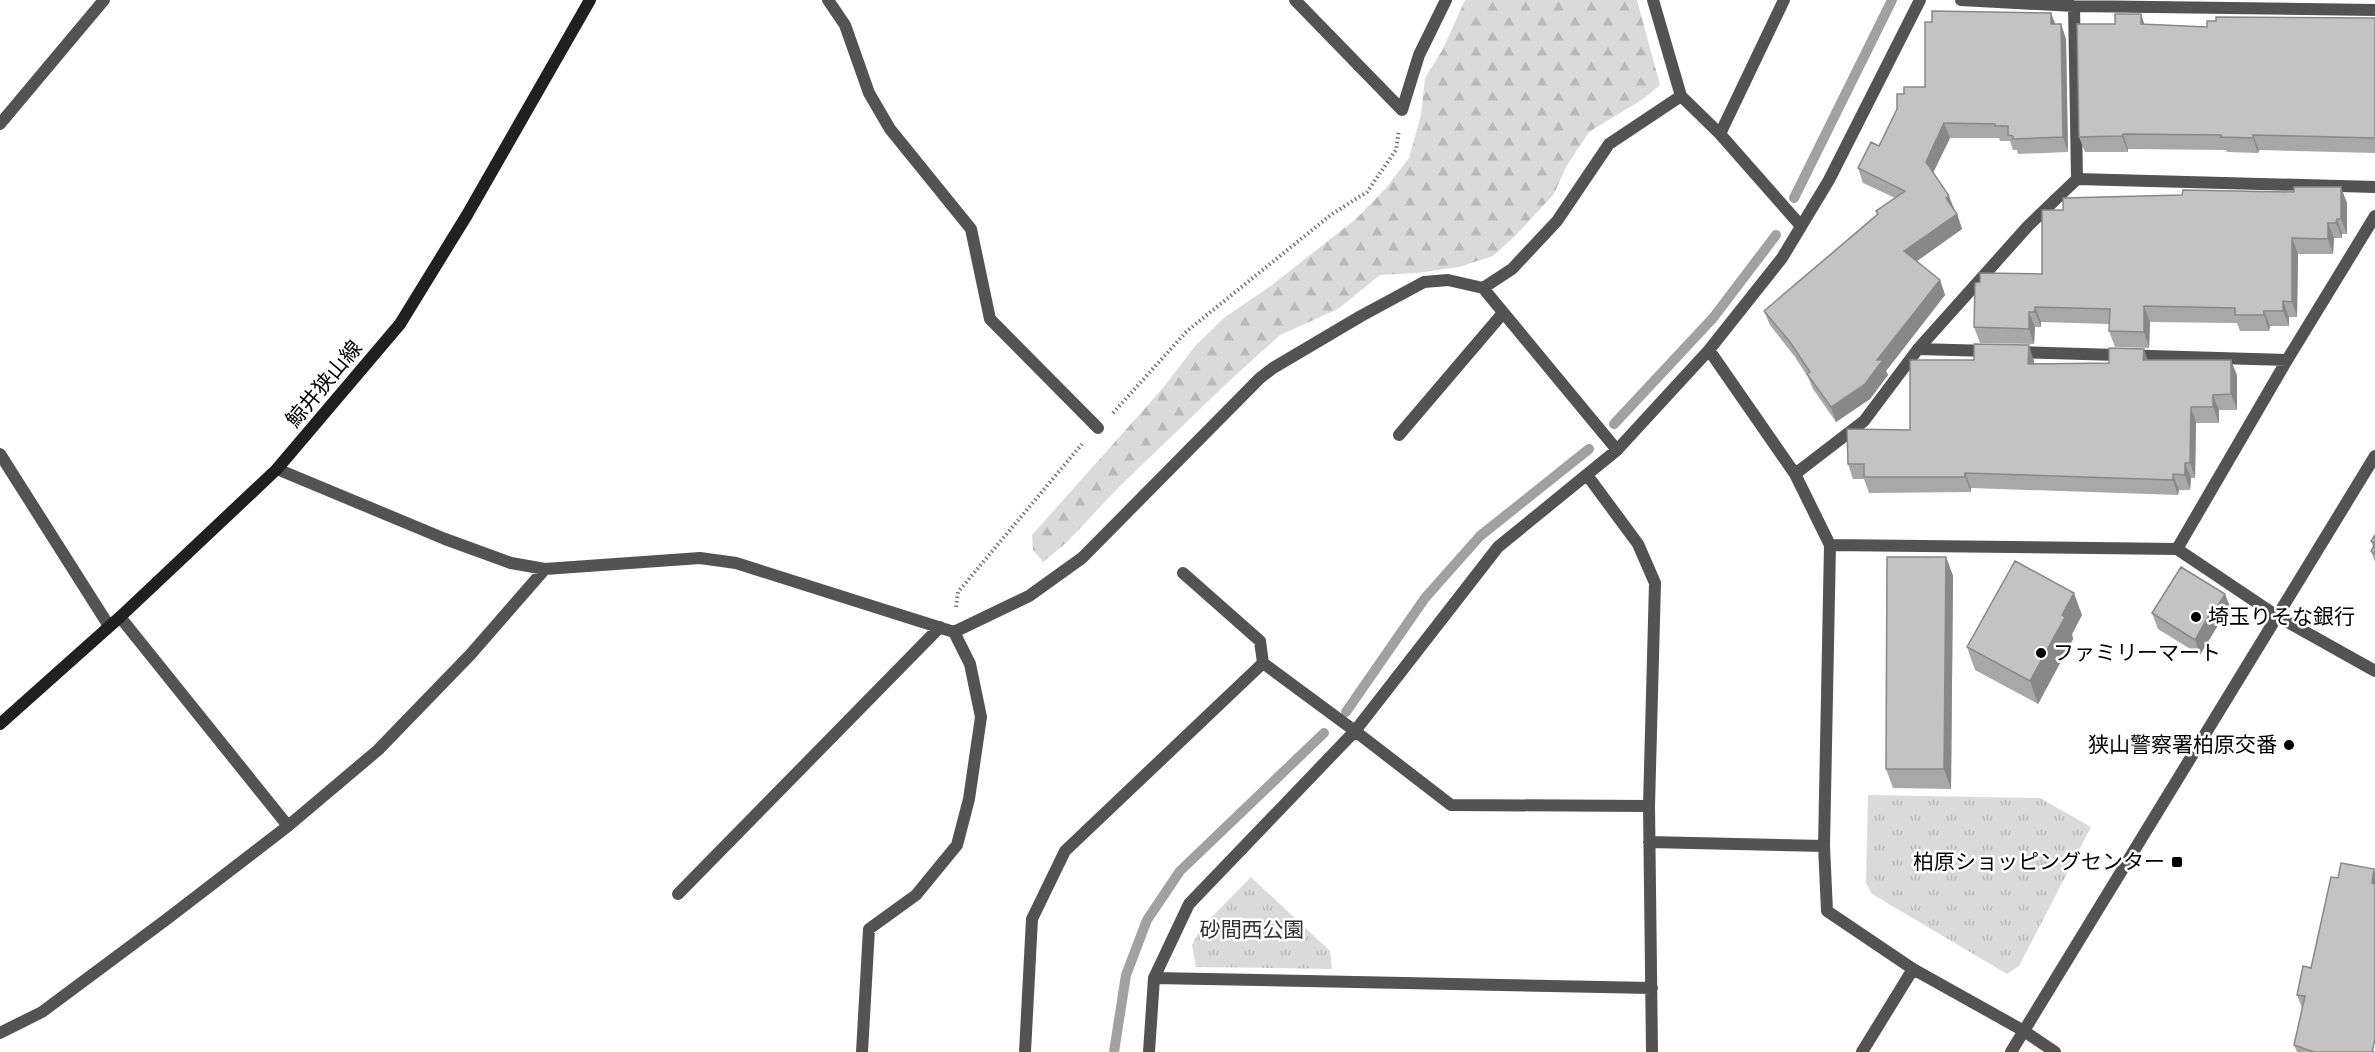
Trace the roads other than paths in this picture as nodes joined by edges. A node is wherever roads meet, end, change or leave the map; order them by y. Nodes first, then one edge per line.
1 (104, 0) edge
2 (590, 0) edge
3 (828, 0) edge
4 (1295, 0) edge
5 (1446, 0) edge
6 (1653, 0) edge
7 (1784, 0) edge
8 (1920, 0) edge
9 (1961, 0) edge
10 (2074, 6) junction
11 (2375, 10) edge
12 (1681, 96) junction
13 (0, 124) edge
14 (1720, 134) junction
15 (2077, 179) junction
16 (2375, 187) edge
17 (2375, 216) edge
18 (1801, 226) junction
19 (1483, 288) junction
20 (1503, 313) junction
21 (1918, 349) junction
22 (1709, 350) junction
23 (2287, 360) junction
24 (1098, 428) road end
25 (1399, 435) dead end
26 (1617, 450) junction
27 (0, 454) edge
28 (2375, 456) edge
29 (278, 470) junction
30 (1795, 474) junction
31 (1587, 475) junction
32 (1830, 545) junction
33 (2177, 549) junction
34 (545, 569) junction
35 (1183, 573) dead end
36 (2277, 616) junction
37 (120, 617) junction
38 (109, 626) junction
39 (940, 627) junction
40 (954, 632) junction
41 (1263, 663) junction
42 (2375, 671) edge
43 (0, 724) edge
44 (1355, 730) junction
45 (1648, 806) junction
46 (288, 826) junction
47 (1649, 842) junction
48 (1824, 846) junction
49 (678, 894) dead end
50 (1913, 969) junction
51 (1154, 978) junction
52 (1652, 988) junction
53 (2024, 1031) junction
54 (0, 1033) edge
55 (862, 1052) edge
56 (1025, 1052) edge
57 (1149, 1052) edge
58 (1652, 1052) edge
59 (1862, 1052) edge
60 (2011, 1052) edge
61 (2055, 1052) edge

1 - 13 street
2 - 29 main road, 鯨井狭山線
3 - 24 street
4 - 5 street
6 - 12 street
7 - 14 street
8 - 18 street
9 - 10 street
10 - 11 street
10 - 15 street
12 - 14 street
12 - 19 street
14 - 18 street
15 - 16 street
15 - 21 street
17 - 23 street
18 - 22 street
19 - 20 street
19 - 40 street
20 - 25 street
20 - 26 street
21 - 23 street
21 - 30 street
22 - 26 street
22 - 30 street
23 - 33 street
26 - 31 street
27 - 38 street
28 - 36 street
29 - 34 street
29 - 37 main road, 鯨井狭山線
30 - 32 street
31 - 44 street
31 - 45 street
32 - 33 street
32 - 48 street
33 - 36 street
34 - 39 street
34 - 46 street
35 - 41 street
36 - 42 street
36 - 53 street
37 - 38 main road, 鯨井狭山線
37 - 46 street
38 - 43 main road, 鯨井狭山線
39 - 40 street
39 - 49 street
40 - 55 street
41 - 44 street
41 - 56 street
44 - 45 street
44 - 51 street
45 - 47 street
46 - 54 street
47 - 48 street
47 - 52 street
48 - 50 street
50 - 53 street
50 - 59 street
51 - 52 street
51 - 57 street
52 - 58 street
53 - 60 street
53 - 61 street

